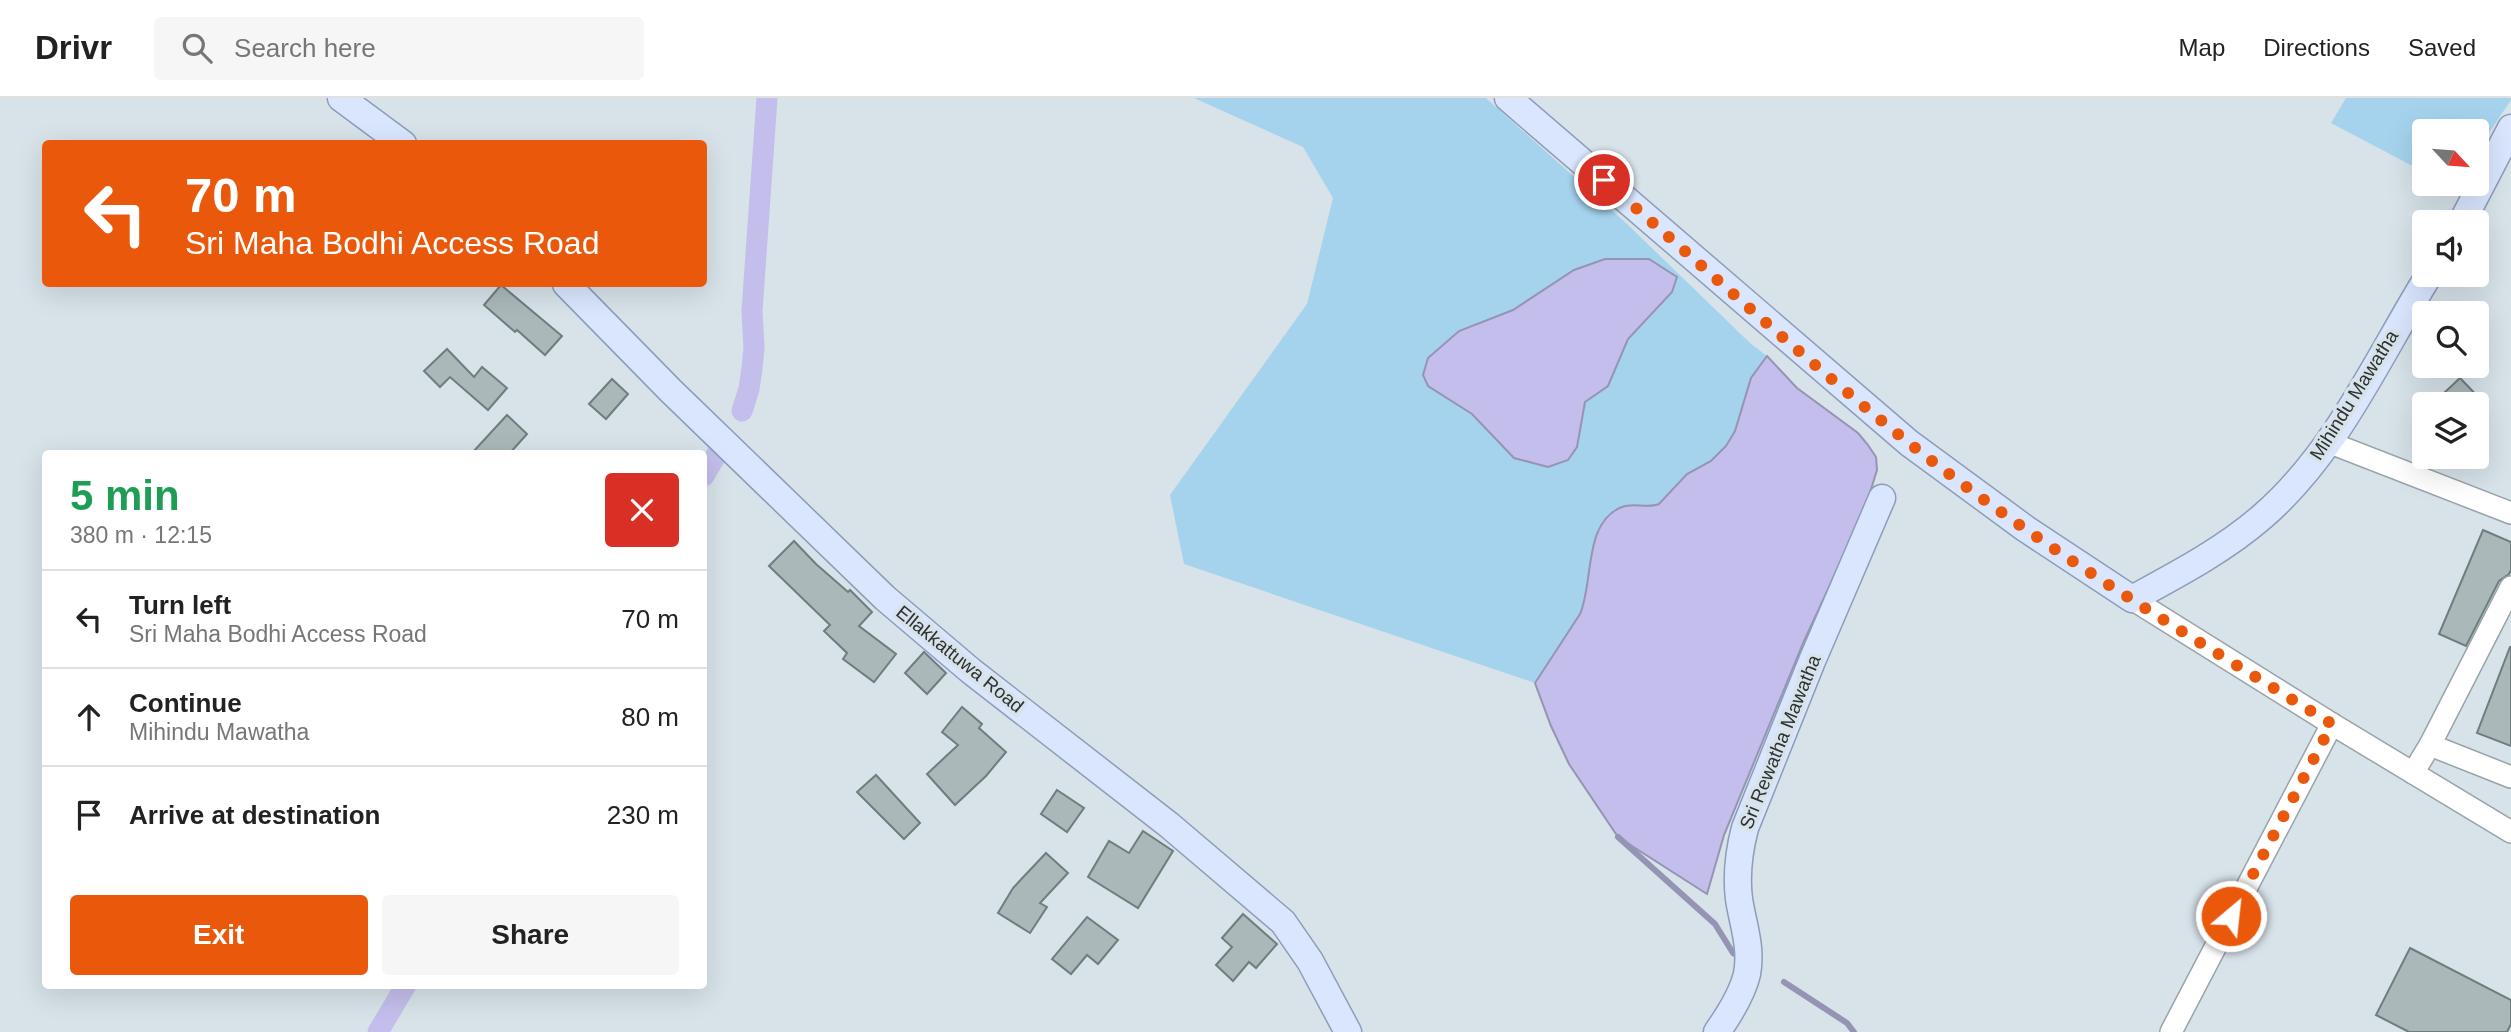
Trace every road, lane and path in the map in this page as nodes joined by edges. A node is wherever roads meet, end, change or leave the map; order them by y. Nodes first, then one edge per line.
1 (341, 98) edge
2 (1508, 98) edge
3 (2511, 128) edge
4 (397, 140) edge
5 (2468, 210) edge
6 (569, 287) edge
7 (2422, 287) edge
8 (2328, 442) junction
9 (1882, 498) dead end
10 (2511, 513) edge
11 (2511, 587) edge
12 (2132, 599) junction
13 (2332, 724) junction
14 (2430, 746) junction
15 (2413, 773) junction
16 (2511, 777) edge
17 (2511, 832) edge
18 (1348, 1032) edge
19 (1717, 1032) edge
20 (2171, 1032) edge

1 - 4 main road
2 - 12 main road
3 - 5 main road
6 - 18 main road, Ellakkattuwa Road
7 - 8 main road, Mihindu Mawatha
8 - 10 street
8 - 12 main road, Mihindu Mawatha
9 - 19 main road, Sri Rewatha Mawatha
11 - 14 street
12 - 13 street
13 - 15 street
13 - 20 street
14 - 15 street
14 - 16 street
15 - 17 street

